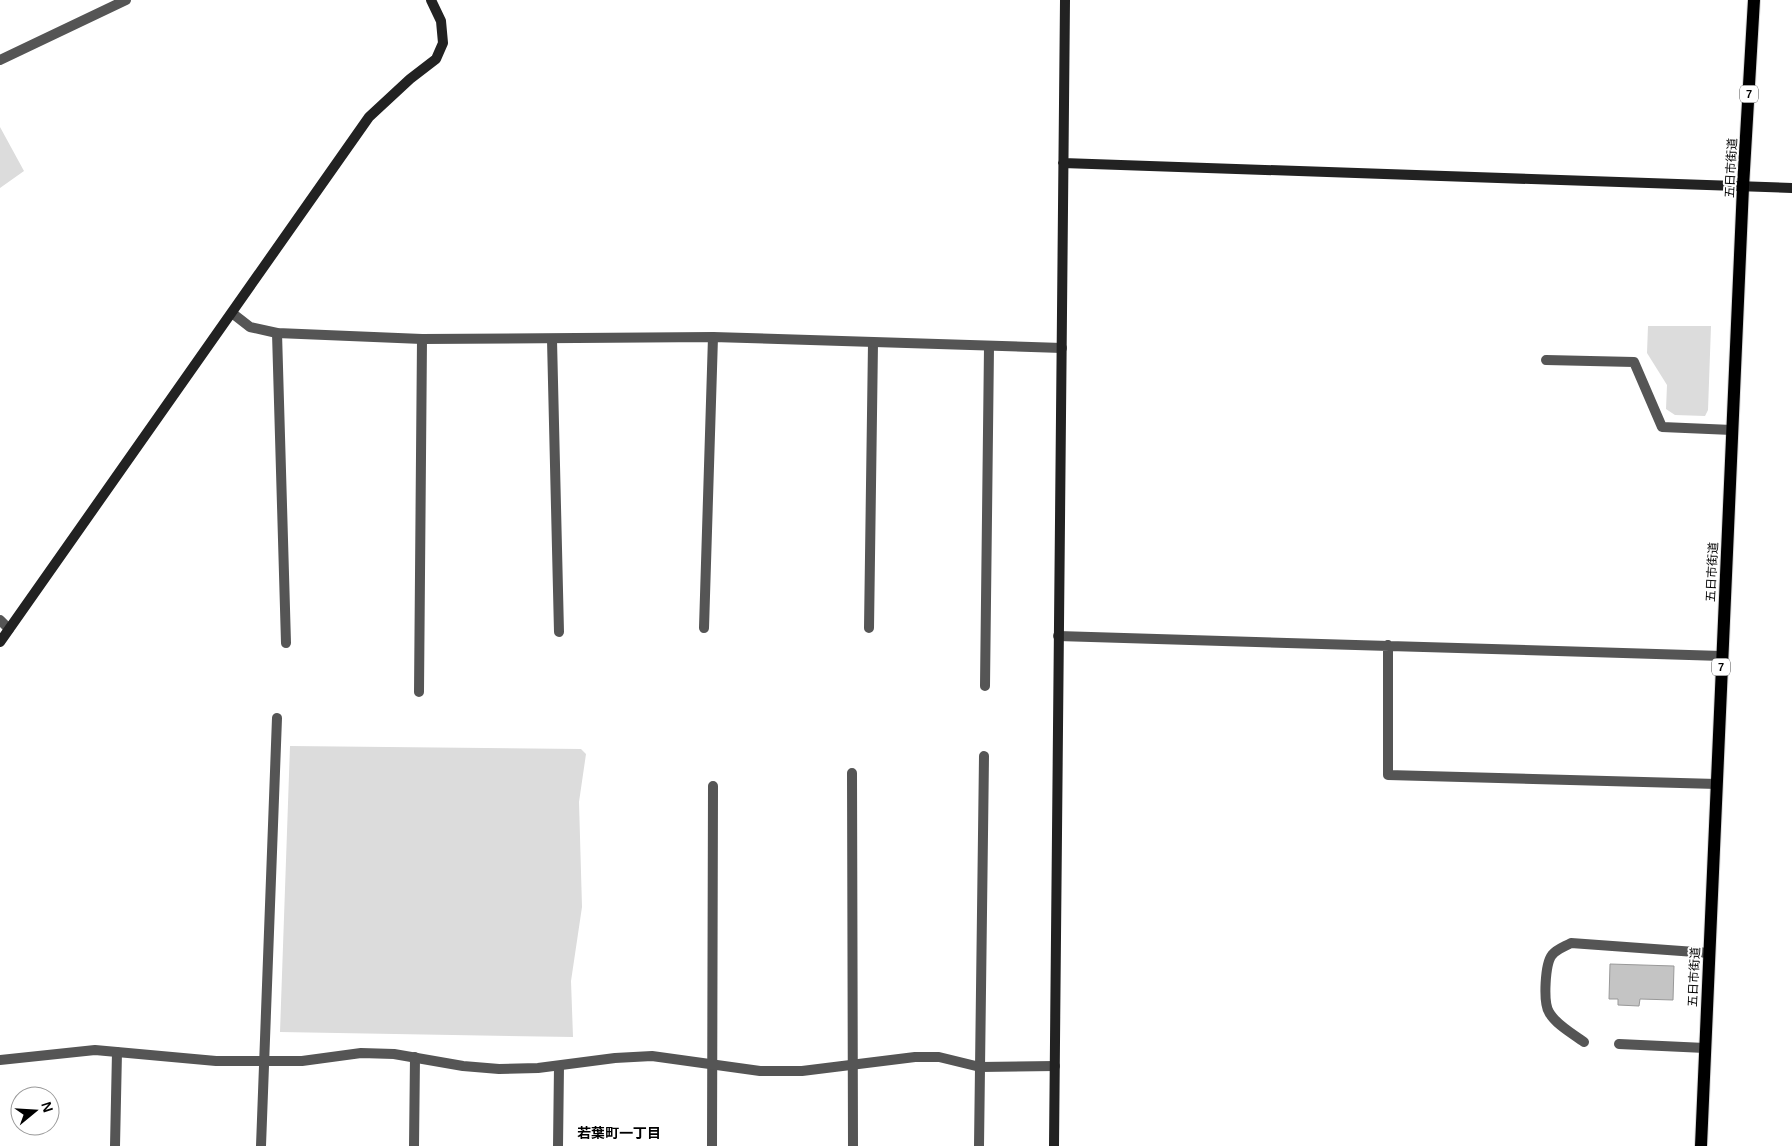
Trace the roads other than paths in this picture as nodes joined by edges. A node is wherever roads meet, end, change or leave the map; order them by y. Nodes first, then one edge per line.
1 (126, 0) edge
2 (431, 0) edge
3 (1065, 0) edge
4 (1754, 0) edge
5 (0, 60) edge
6 (1064, 163) junction
7 (1743, 188) junction
8 (1792, 188) edge
9 (232, 313) junction
10 (277, 333) junction
11 (713, 337) junction
12 (422, 339) junction
13 (552, 340) junction
14 (873, 343) junction
15 (989, 347) junction
16 (1062, 348) junction
17 (1546, 360) dead end
18 (1732, 430) junction
19 (0, 620) edge
20 (704, 628) dead end
21 (869, 628) dead end
22 (9, 629) junction
23 (559, 632) dead end
24 (1058, 636) junction
25 (0, 642) edge
26 (286, 643) dead end
27 (1388, 646) junction
28 (1722, 656) junction
29 (985, 686) dead end
30 (419, 692) dead end
31 (277, 718) dead end
32 (984, 756) dead end
33 (852, 773) dead end
34 (1717, 784) junction
35 (713, 786) dead end
36 (1709, 953) junction
37 (1584, 1042) dead end
38 (1619, 1044) dead end
39 (1705, 1048) junction
40 (117, 1052) junction
41 (415, 1057) junction
42 (0, 1060) edge
43 (266, 1060) junction
44 (854, 1064) junction
45 (559, 1066) junction
46 (713, 1066) junction
47 (1055, 1066) junction
48 (980, 1067) junction
49 (115, 1146) edge
50 (261, 1146) edge
51 (414, 1146) edge
52 (558, 1146) edge
53 (712, 1146) edge
54 (853, 1146) edge
55 (979, 1146) edge
56 (1054, 1146) edge
57 (1701, 1146) edge

1 - 5 street
2 - 9 street
3 - 6 street
4 - 7 main road, 五日市街道 / 7
6 - 7 street
6 - 16 street
7 - 8 street
7 - 18 main road, 五日市街道 / 7
9 - 10 street
9 - 22 street
10 - 12 street
10 - 26 street
11 - 13 street
11 - 14 street
11 - 20 street
12 - 13 street
12 - 30 street
13 - 23 street
14 - 15 street
14 - 21 street
15 - 16 street
15 - 29 street
16 - 24 street
17 - 18 street
18 - 28 main road, 五日市街道 / 7
19 - 22 street
22 - 25 street
24 - 27 street
24 - 47 street
27 - 28 street
27 - 34 street
28 - 34 main road, 五日市街道 / 7
31 - 43 street
32 - 48 street
33 - 44 street
34 - 36 main road, 五日市街道 / 7
35 - 46 street
36 - 37 street
36 - 39 main road, 五日市街道 / 7
38 - 39 street
39 - 57 main road, 五日市街道 / 7
40 - 42 street
40 - 43 street
40 - 49 street
41 - 43 street
41 - 45 street
41 - 51 street
43 - 50 street
44 - 46 street
44 - 48 street
44 - 54 street
45 - 46 street
45 - 52 street
46 - 53 street
47 - 48 street
47 - 56 street
48 - 55 street

